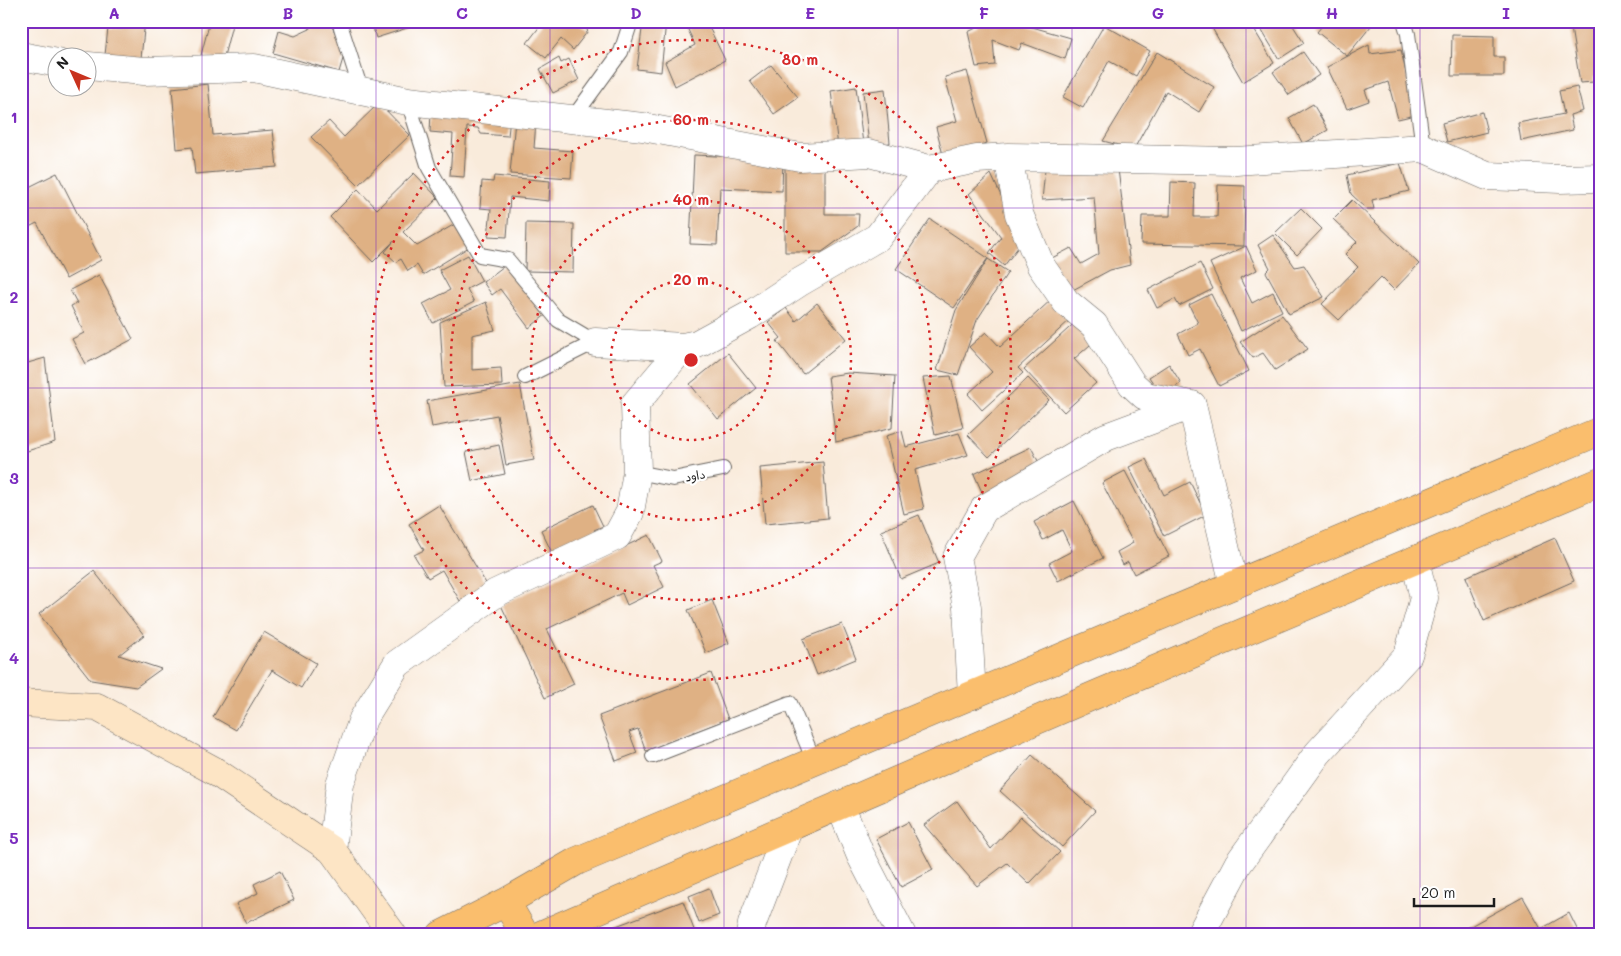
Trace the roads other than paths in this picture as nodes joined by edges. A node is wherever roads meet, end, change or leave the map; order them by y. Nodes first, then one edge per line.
1 (339, 21) edge
2 (632, 21) edge
3 (1404, 21) edge
4 (21, 56) edge
5 (48, 61) edge
6 (98, 67) edge
7 (361, 90) junction
8 (408, 101) junction
9 (573, 118) junction
10 (1423, 148) junction
11 (1008, 157) junction
12 (929, 169) junction
13 (1600, 178) edge
14 (595, 342) junction
15 (683, 347) junction
16 (525, 377) dead end
17 (1192, 405) junction
18 (1600, 431) edge
19 (723, 469) dead end
20 (638, 472) junction
21 (1600, 482) edge
22 (1415, 560) junction
23 (1234, 586) junction
24 (972, 695) junction
25 (21, 703) edge
26 (653, 756) dead end
27 (814, 762) junction
28 (840, 805) junction
29 (789, 827) junction
30 (332, 850) junction
31 (506, 902) junction
32 (393, 935) edge
33 (441, 935) edge
34 (525, 935) edge
35 (540, 935) edge
36 (750, 935) edge
37 (902, 935) edge
38 (1200, 935) edge

1 - 7 lane
2 - 9 lane
3 - 10 lane
4 - 5 street
6 - 7 street
7 - 8 street
8 - 9 street
8 - 14 lane
9 - 12 street
10 - 11 street
10 - 13 street
11 - 12 street
11 - 17 street
12 - 15 street
14 - 15 street
14 - 16 lane
15 - 20 street
17 - 23 street
17 - 24 street
18 - 23 main road
19 - 20 lane, داود
20 - 30 street
21 - 22 main road
22 - 28 main road
22 - 38 street
23 - 24 main road
24 - 27 main road
25 - 30 street
26 - 27 lane
27 - 31 main road
28 - 29 main road
28 - 37 street
29 - 35 main road
29 - 36 street
30 - 32 street
31 - 33 main road
31 - 34 main road

